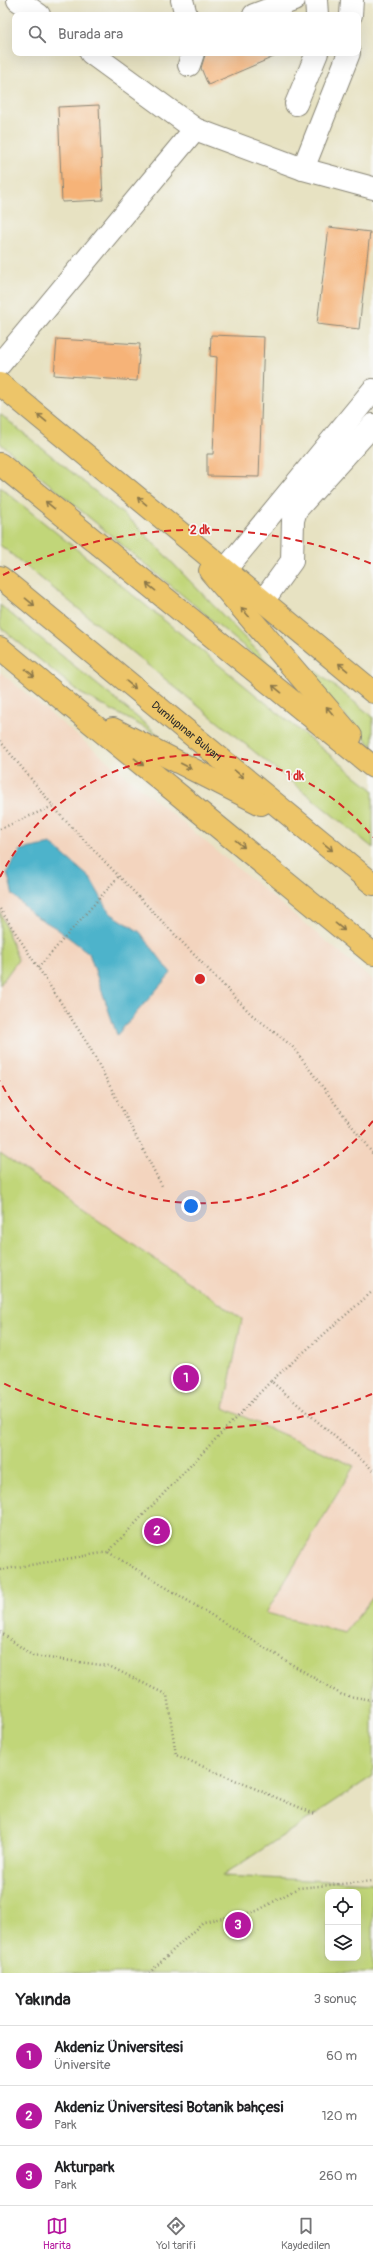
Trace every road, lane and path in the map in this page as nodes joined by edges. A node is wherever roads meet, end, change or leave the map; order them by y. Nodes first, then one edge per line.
1 (18, 0) edge
2 (182, 0) edge
3 (294, 0) edge
4 (316, 0) edge
5 (352, 0) edge
6 (35, 12) edge
7 (185, 12) edge
8 (262, 12) edge
9 (317, 12) edge
10 (351, 12) edge
11 (95, 56) edge
12 (316, 56) edge
13 (348, 56) edge
14 (296, 104) dead end
15 (195, 129) junction
16 (303, 169) junction
17 (373, 188) edge
18 (0, 364) edge
19 (0, 384) edge
20 (373, 390) edge
21 (373, 425) edge
22 (0, 464) edge
23 (172, 526) junction
24 (225, 570) junction
25 (0, 577) edge
26 (263, 601) junction
27 (0, 648) edge
28 (373, 692) edge
29 (76, 711) junction
30 (0, 740) edge
31 (373, 762) edge
32 (373, 767) edge
33 (52, 806) junction
34 (298, 822) junction
35 (0, 829) edge
36 (119, 876) junction
37 (373, 884) edge
38 (0, 909) edge
39 (373, 954) edge
40 (38, 968) junction
41 (373, 1154) edge
42 (162, 1186) dead end
43 (373, 1291) edge
44 (271, 1381) junction
45 (373, 1470) edge
46 (108, 1552) junction
47 (0, 1570) edge
48 (0, 1632) edge
49 (373, 1700) edge
50 (315, 1814) dead end
51 (373, 1881) edge
52 (149, 1973) edge

1 - 6 street
2 - 7 street
3 - 8 street
4 - 9 street
5 - 10 street
11 - 15 street
12 - 14 street
13 - 16 street
15 - 16 street
15 - 18 street
16 - 17 street
23 -> 19 main road
20 - 24 street
21 - 26 street
32 -> 22 main road
23 - 24 main road
31 -> 23 main road
24 - 26 main road
25 -> 34 main road, Dumlupınar Bulvarı
28 -> 26 main road
27 -> 29 main road
29 -> 34 main road
29 -> 39 main road
30 - 33 path
33 - 35 path
33 - 36 path
34 -> 37 main road, Dumlupınar Bulvarı
36 - 40 path
36 - 41 path
38 - 40 path
40 - 42 path
43 - 44 path
44 - 45 path
44 - 46 path
46 - 47 path
46 - 49 path
48 - 50 path
51 - 52 path

